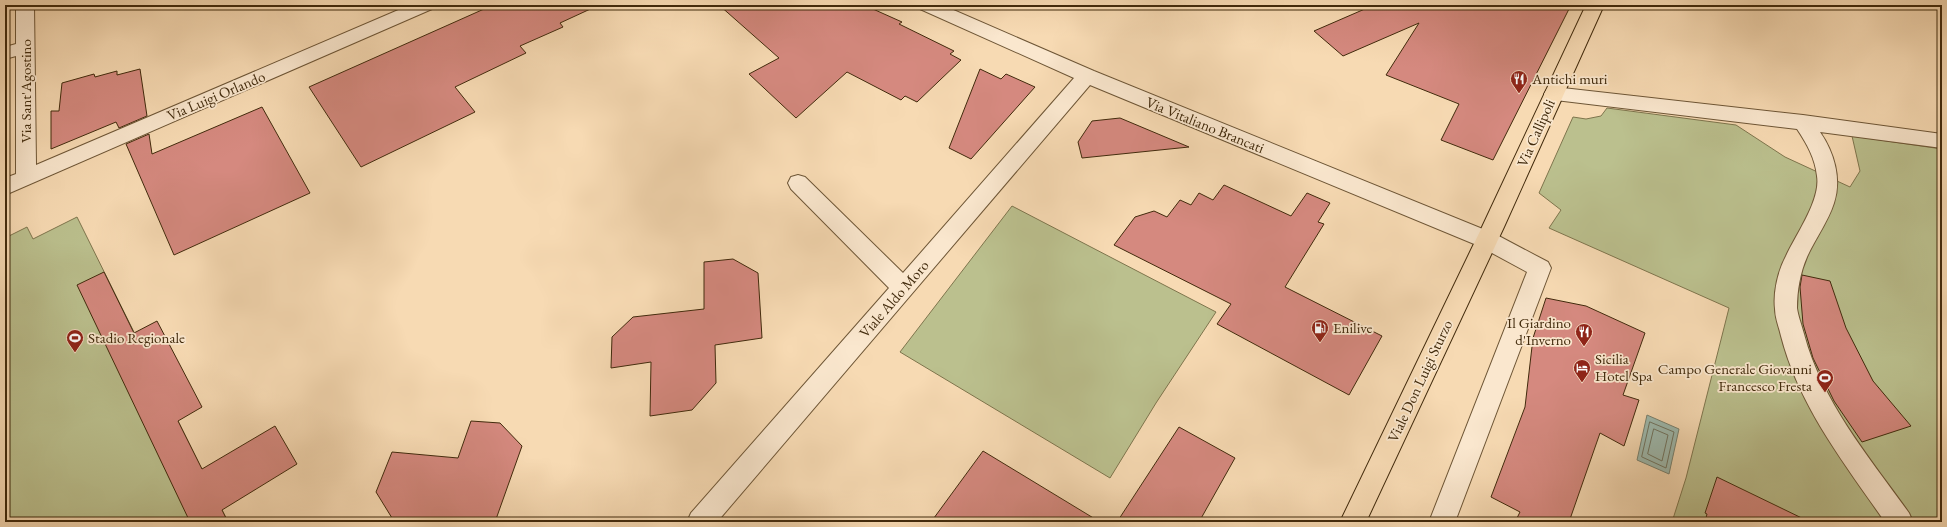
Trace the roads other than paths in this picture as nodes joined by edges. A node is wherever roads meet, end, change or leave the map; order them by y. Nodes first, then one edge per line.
1 (25, 5) edge
2 (426, 5) edge
3 (926, 5) edge
4 (1596, 5) edge
5 (26, 47) junction
6 (5, 53) edge
7 (1087, 76) junction
8 (1554, 94) junction
9 (1803, 122) junction
10 (1942, 142) edge
11 (26, 177) junction
12 (798, 183) dead end
13 (5, 187) edge
14 (1487, 240) junction
15 (904, 288) junction
16 (700, 522) edge
17 (1353, 522) edge
18 (1442, 522) edge
19 (1900, 522) edge

1 - 5 street, Via Sant'Agostino
2 - 11 street, Via Luigi Orlando
3 - 7 street, Via Vitaliano Brancati
4 - 8 main road, Via Callipoli
5 - 6 street
5 - 11 street, Via Sant'Agostino
7 - 14 street, Via Vitaliano Brancati
7 - 15 street, Viale Aldo Moro
8 - 9 street
8 - 14 main road, Via Callipoli
9 - 10 street
9 - 19 street
11 - 13 street, Via Luigi Orlando
12 - 15 street
14 - 17 main road, Viale Don Luigi Sturzo
14 - 18 street, Via Vitaliano Brancati
15 - 16 street, Viale Aldo Moro

